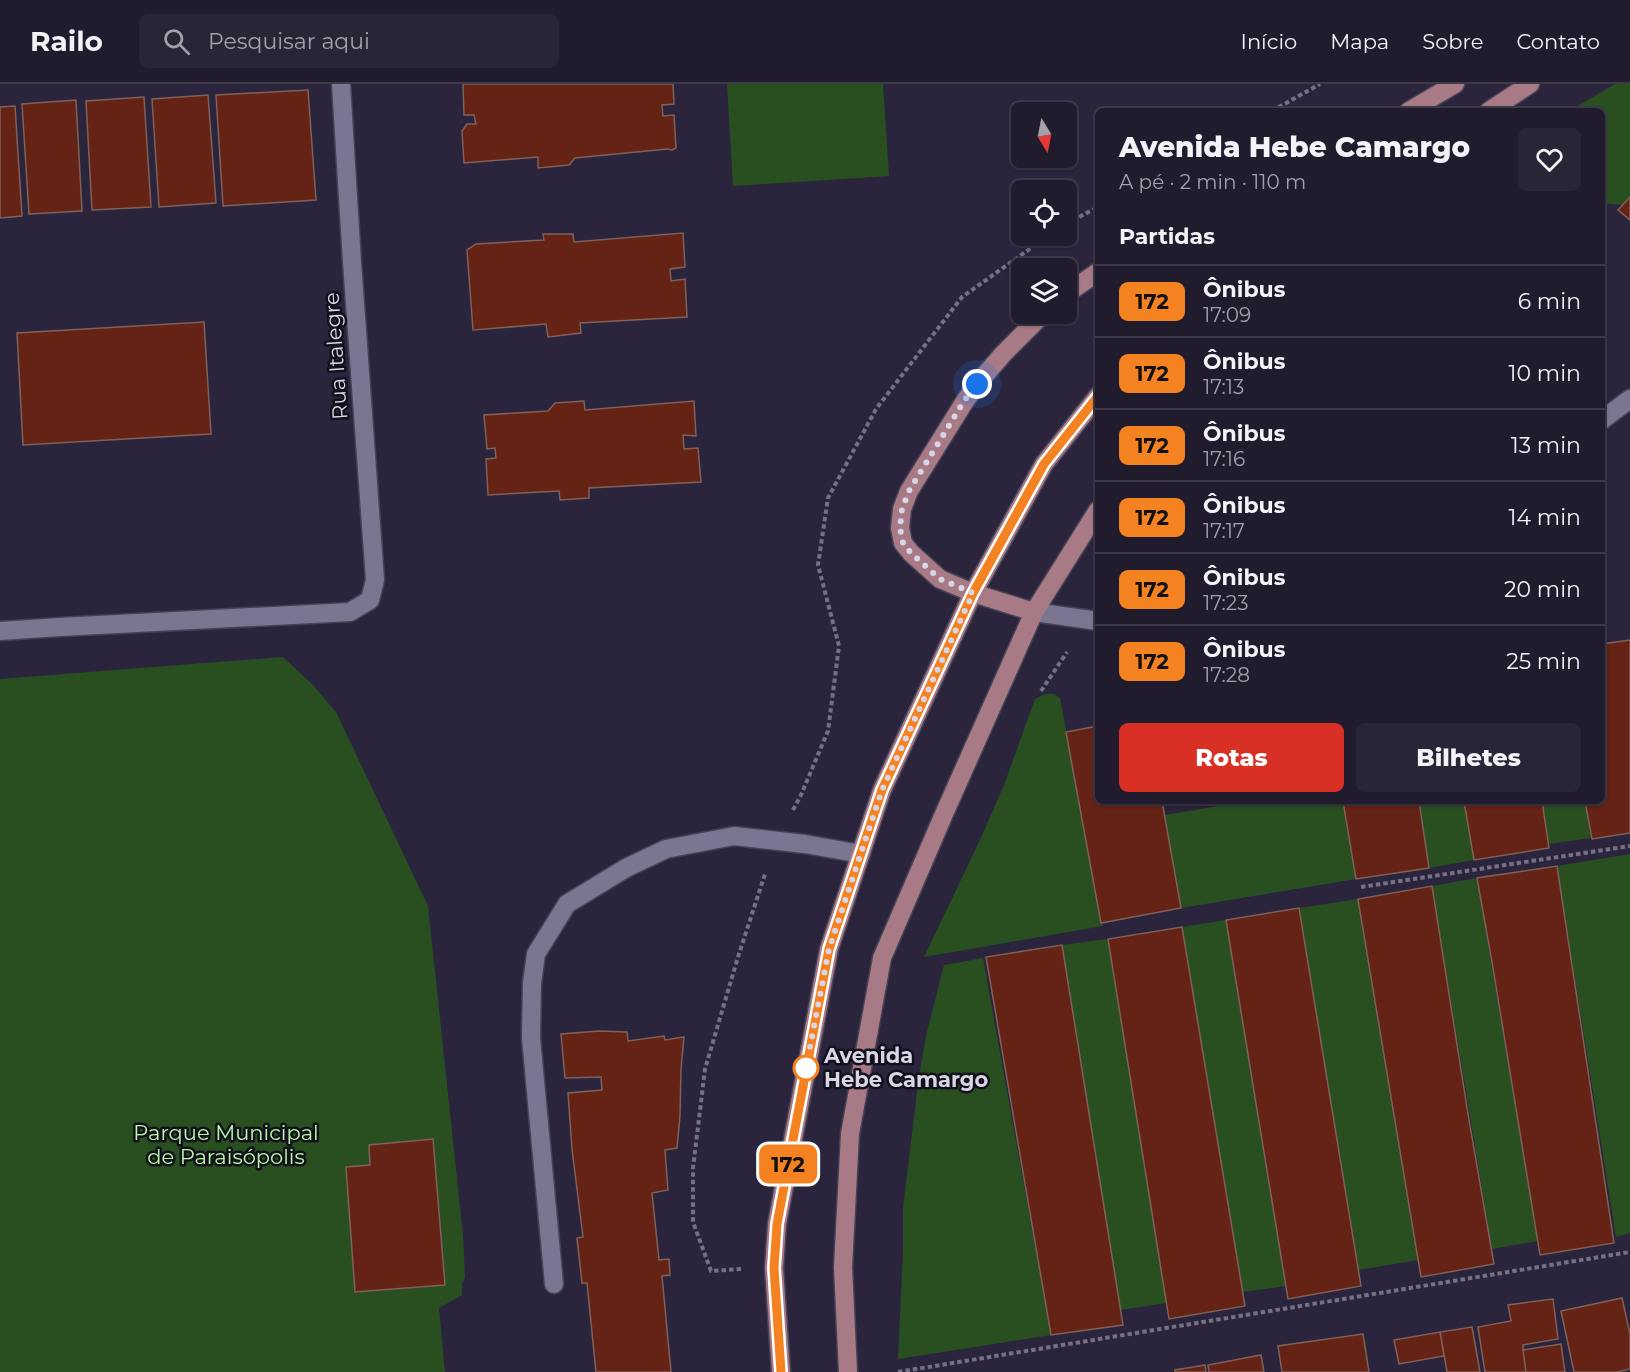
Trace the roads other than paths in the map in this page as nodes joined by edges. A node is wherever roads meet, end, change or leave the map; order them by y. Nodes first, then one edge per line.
1 (341, 84) edge
2 (1455, 84) edge
3 (1530, 84) edge
4 (1414, 108) edge
5 (1494, 108) edge
6 (1095, 274) edge
7 (1077, 286) edge
8 (1033, 324) edge
9 (1630, 399) edge
10 (1095, 400) edge
11 (1605, 418) edge
12 (1095, 515) edge
13 (973, 593) junction
14 (1034, 612) junction
15 (1095, 621) edge
16 (0, 631) edge
17 (861, 854) junction
18 (554, 1284) dead end
19 (782, 1372) edge
20 (848, 1372) edge

1 - 16 street, Rua Italegre
2 - 4 main road
3 - 5 main road
6 - 7 main road
8 - 13 main road
9 - 11 street
10 - 13 main road
12 - 14 main road
13 - 14 main road
13 - 17 main road
14 - 15 street
14 - 20 main road
17 - 18 street
17 - 19 main road

